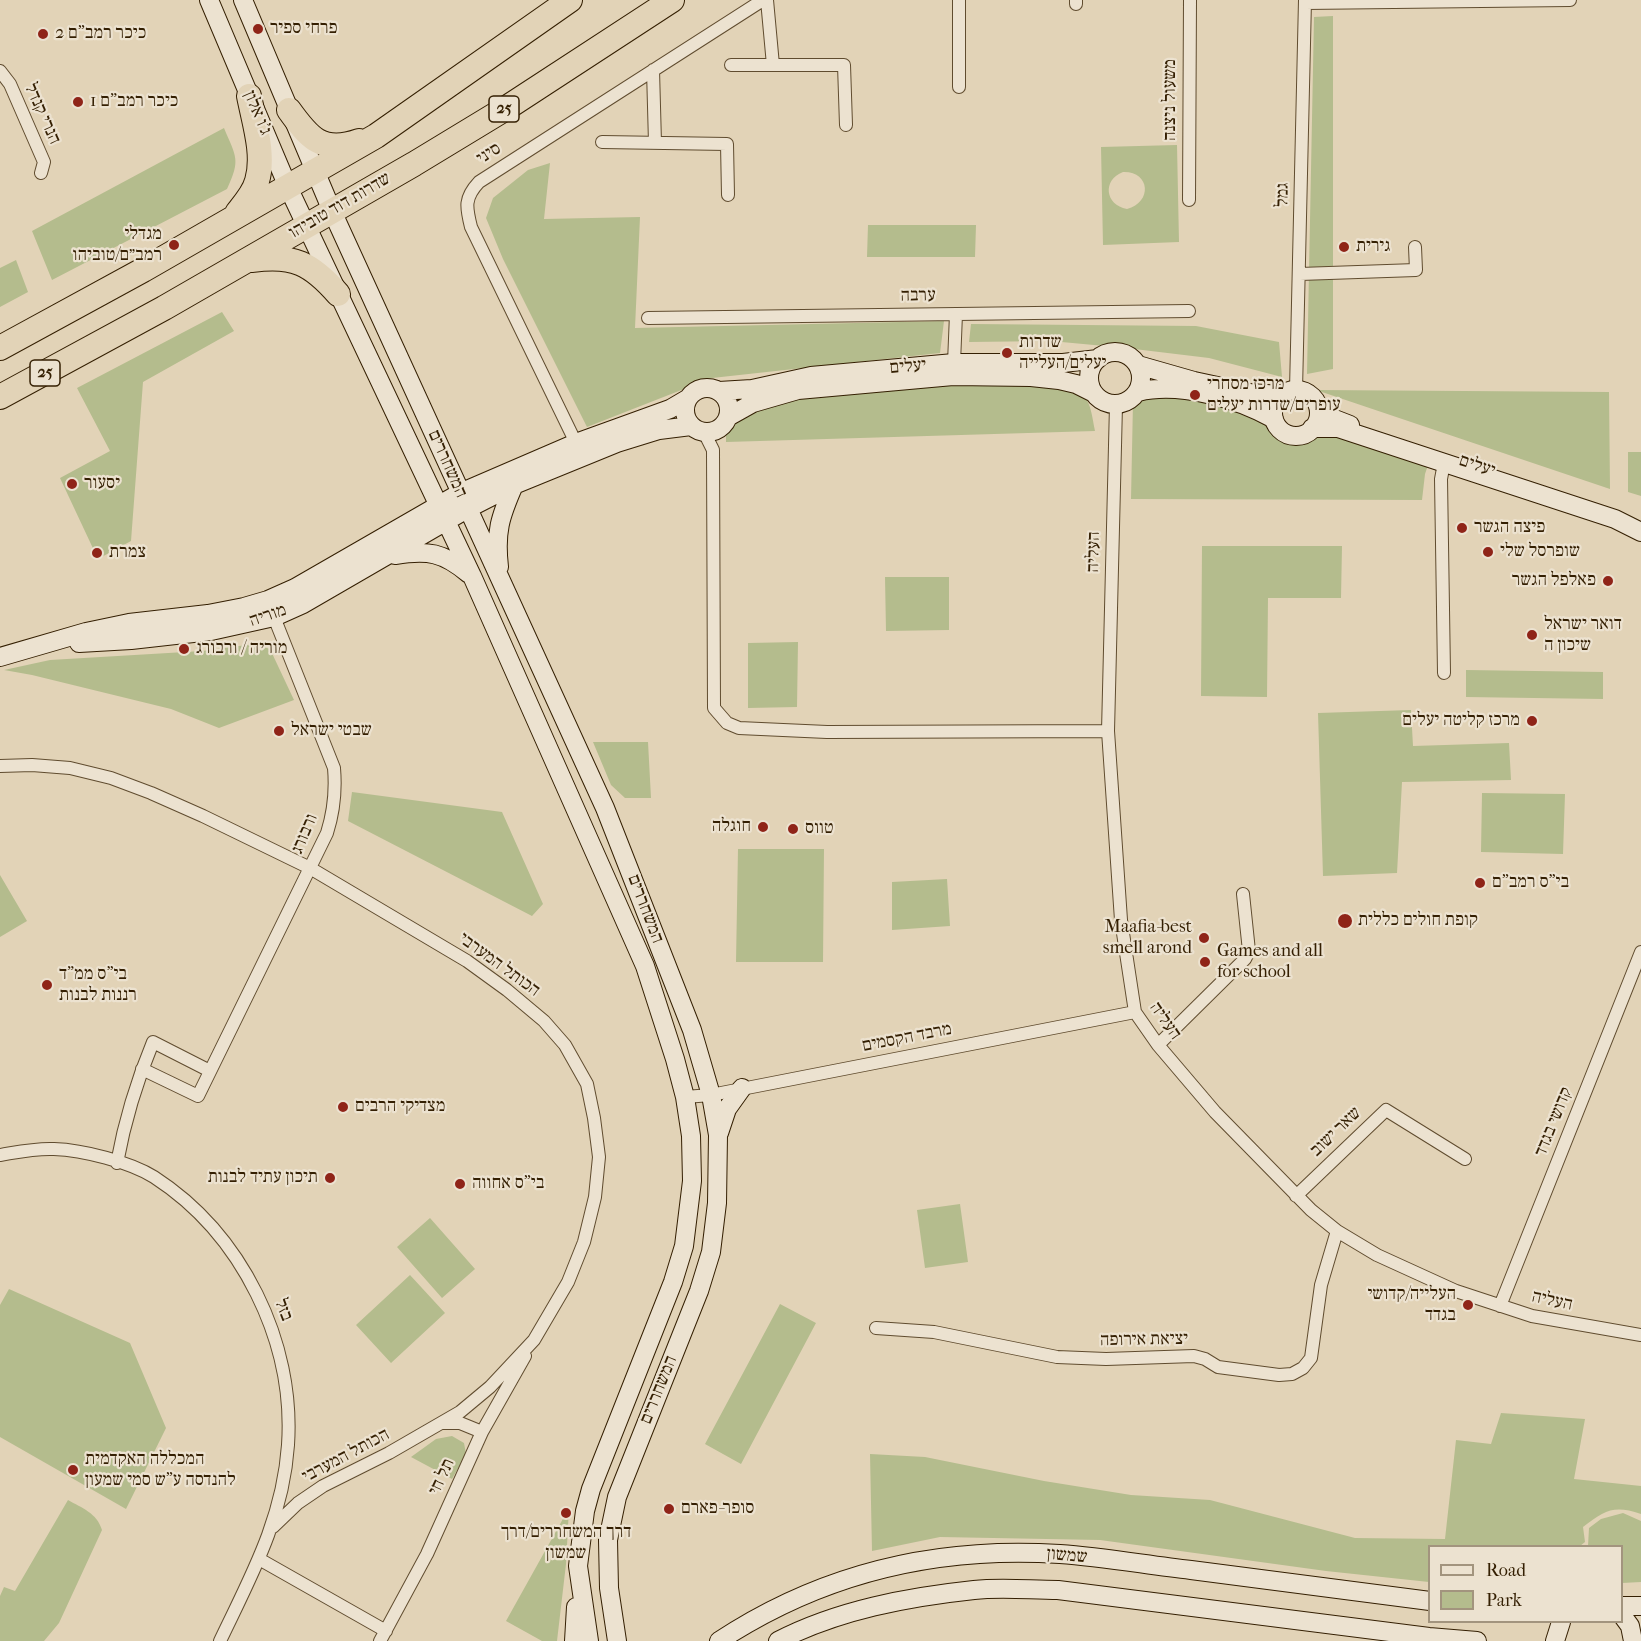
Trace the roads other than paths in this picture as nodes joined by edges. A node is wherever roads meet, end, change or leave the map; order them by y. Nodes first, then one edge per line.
1 (209, 0) edge
2 (243, 0) edge
3 (570, 0) edge
4 (672, 0) edge
5 (765, 0) edge
6 (959, 0) edge
7 (1190, 0) edge
8 (1570, 0) edge
9 (1503, 1) edge
10 (1305, 2) edge
11 (731, 65) dead end
12 (773, 65) junction
13 (653, 70) junction
14 (0, 71) edge
15 (959, 87) dead end
16 (249, 96) junction
17 (289, 110) junction
18 (846, 125) dead end
19 (375, 135) junction
20 (602, 142) dead end
21 (655, 143) junction
22 (315, 171) junction
23 (41, 173) dead end
24 (288, 187) junction
25 (728, 195) dead end
26 (1189, 200) dead end
27 (332, 212) junction
28 (235, 217) junction
29 (306, 226) junction
30 (1415, 247) dead end
31 (244, 261) junction
32 (1300, 274) junction
33 (339, 294) junction
34 (1189, 311) dead end
35 (956, 314) junction
36 (648, 318) dead end
37 (0, 348) edge
38 (1098, 359) junction
39 (954, 363) junction
40 (1138, 365) junction
41 (719, 391) junction
42 (1092, 392) junction
43 (1137, 392) junction
44 (1289, 392) junction
45 (0, 397) edge
46 (687, 399) junction
47 (1116, 405) junction
48 (1318, 407) junction
49 (728, 417) junction
50 (1274, 418) junction
51 (1312, 428) junction
52 (698, 429) junction
53 (576, 443) junction
54 (1444, 463) junction
55 (514, 485) junction
56 (464, 501) junction
57 (442, 514) junction
58 (1641, 516) edge
59 (1641, 532) edge
60 (384, 557) junction
61 (471, 576) junction
62 (501, 582) junction
63 (271, 608) junction
64 (0, 657) edge
65 (1444, 673) dead end
66 (1108, 731) junction
67 (0, 766) edge
68 (310, 868) junction
69 (1243, 894) dead end
70 (1641, 952) edge
71 (1135, 1012) junction
72 (1158, 1045) junction
73 (142, 1069) junction
74 (210, 1071) junction
75 (742, 1088) junction
76 (711, 1095) junction
77 (685, 1097) junction
78 (718, 1135) junction
79 (0, 1155) edge
80 (1465, 1159) dead end
81 (117, 1162) junction
82 (1296, 1196) junction
83 (1337, 1231) junction
84 (1500, 1306) junction
85 (876, 1328) dead end
86 (1641, 1335) edge
87 (534, 1340) junction
88 (442, 1423) junction
89 (482, 1432) junction
90 (273, 1527) junction
91 (259, 1559) junction
92 (578, 1566) junction
93 (1428, 1600) edge
94 (1623, 1606) edge
95 (1641, 1606) edge
96 (1623, 1616) edge
97 (1561, 1623) edge
98 (383, 1636) edge
99 (618, 1637) edge
100 (220, 1641) edge
101 (574, 1641) edge
102 (589, 1641) edge
103 (719, 1641) edge
104 (778, 1641) edge
105 (1477, 1641) edge
106 (1555, 1641) edge
107 (1633, 1641) edge

1 - 16 main road, ג'ו אלון
2 - 17 main road, ג'ו אלון
3 - 19 highway, 25
4 - 27 highway, שדרות דוד טוביהו / 25
5 - 12 street
5 - 13 street, סיני
6 - 15 street
7 - 26 street, משעול ניצנה
8 - 9 street
9 - 10 street
10 - 32 street, גמל
11 - 12 street
12 - 18 street
13 - 21 street
13 - 53 street, סיני
14 - 23 street, הנרי קנדל
16 - 24 main road, ג'ו אלון
16 - 28 highway
17 - 19 highway
17 - 22 main road, ג'ו אלון
19 - 22 highway, 25
20 - 21 street
21 - 25 street
22 - 24 highway, 25
22 - 27 main road, ג'ו אלון
24 - 28 highway, 25
24 - 29 main road, ג'ו אלון
27 - 29 highway, שדרות דוד טוביהו / 25
27 - 56 main road, המשחררים
28 - 37 highway, 25
29 - 31 highway, שדרות דוד טוביהו / 25
29 - 33 main road, המשחררים
30 - 32 street
31 - 33 highway
31 - 45 highway, שדרות דוד טוביהו / 25
32 - 44 street, גמל
33 - 57 main road, המשחררים
34 - 35 street, ערבה
35 - 36 street, ערבה
35 - 39 street
38 - 39 main road, יעלים
38 - 40 main road
38 - 42 main road
39 - 41 main road, יעלים
40 - 43 main road
40 - 44 main road
41 - 46 main road
41 - 49 main road
42 - 47 main road
42 - 49 main road, יעלים
43 - 47 main road
43 - 50 main road
44 - 48 main road
44 - 50 main road
46 - 52 main road
46 - 53 main road
47 - 66 street, העליה
48 - 51 main road
48 - 58 main road, יעלים
49 - 52 main road
50 - 51 main road
51 - 54 main road, יעלים
52 - 55 main road
52 - 66 street
53 - 56 main road
54 - 59 main road, יעלים
54 - 65 street, יעלים
55 - 56 main road
55 - 62 main road
56 - 57 main road, מוריה
56 - 62 main road, המשחררים
57 - 60 main road, מוריה
57 - 61 main road, המשחררים
57 - 63 main road, מוריה
60 - 61 main road
60 - 63 main road, מוריה
61 - 77 main road, המשחררים
62 - 76 main road, המשחררים
63 - 64 main road, מוריה
63 - 68 street, ורבורג
66 - 71 street, העליה
67 - 68 street, הכותל המערבי
68 - 74 street, ורבורג
68 - 87 street, הכותל המערבי
69 - 72 street
70 - 84 street, קדושי בגדד
71 - 72 street, העליה
71 - 75 street, מרבד הקסמים
72 - 82 street, העליה
73 - 74 street, ורבורג
73 - 74 street
73 - 81 street
75 - 76 street, מרבד הקסמים
75 - 78 main road
76 - 77 street, מרבד הקסמים
76 - 78 main road, המשחררים
77 - 92 main road, המשחררים
78 - 99 main road, המשחררים
79 - 81 street, בזל
80 - 82 street, שאר ישוב
81 - 90 street, בזל
82 - 83 street, העליה
83 - 84 street, העליה
83 - 85 street, יציאת אירופה
84 - 86 street, העליה
87 - 88 street, הכותל המערבי
87 - 89 street, תל חי
88 - 89 street
88 - 90 street, הכותל המערבי
89 - 98 street, תל חי
90 - 91 street, בזל
91 - 98 street, תל חי
91 - 100 street, בזל
92 - 101 main road
92 - 102 main road, המשחררים
93 - 103 main road, שמשון
94 - 95 main road
96 - 107 main road
97 - 106 main road
104 - 105 main road, שמשון

